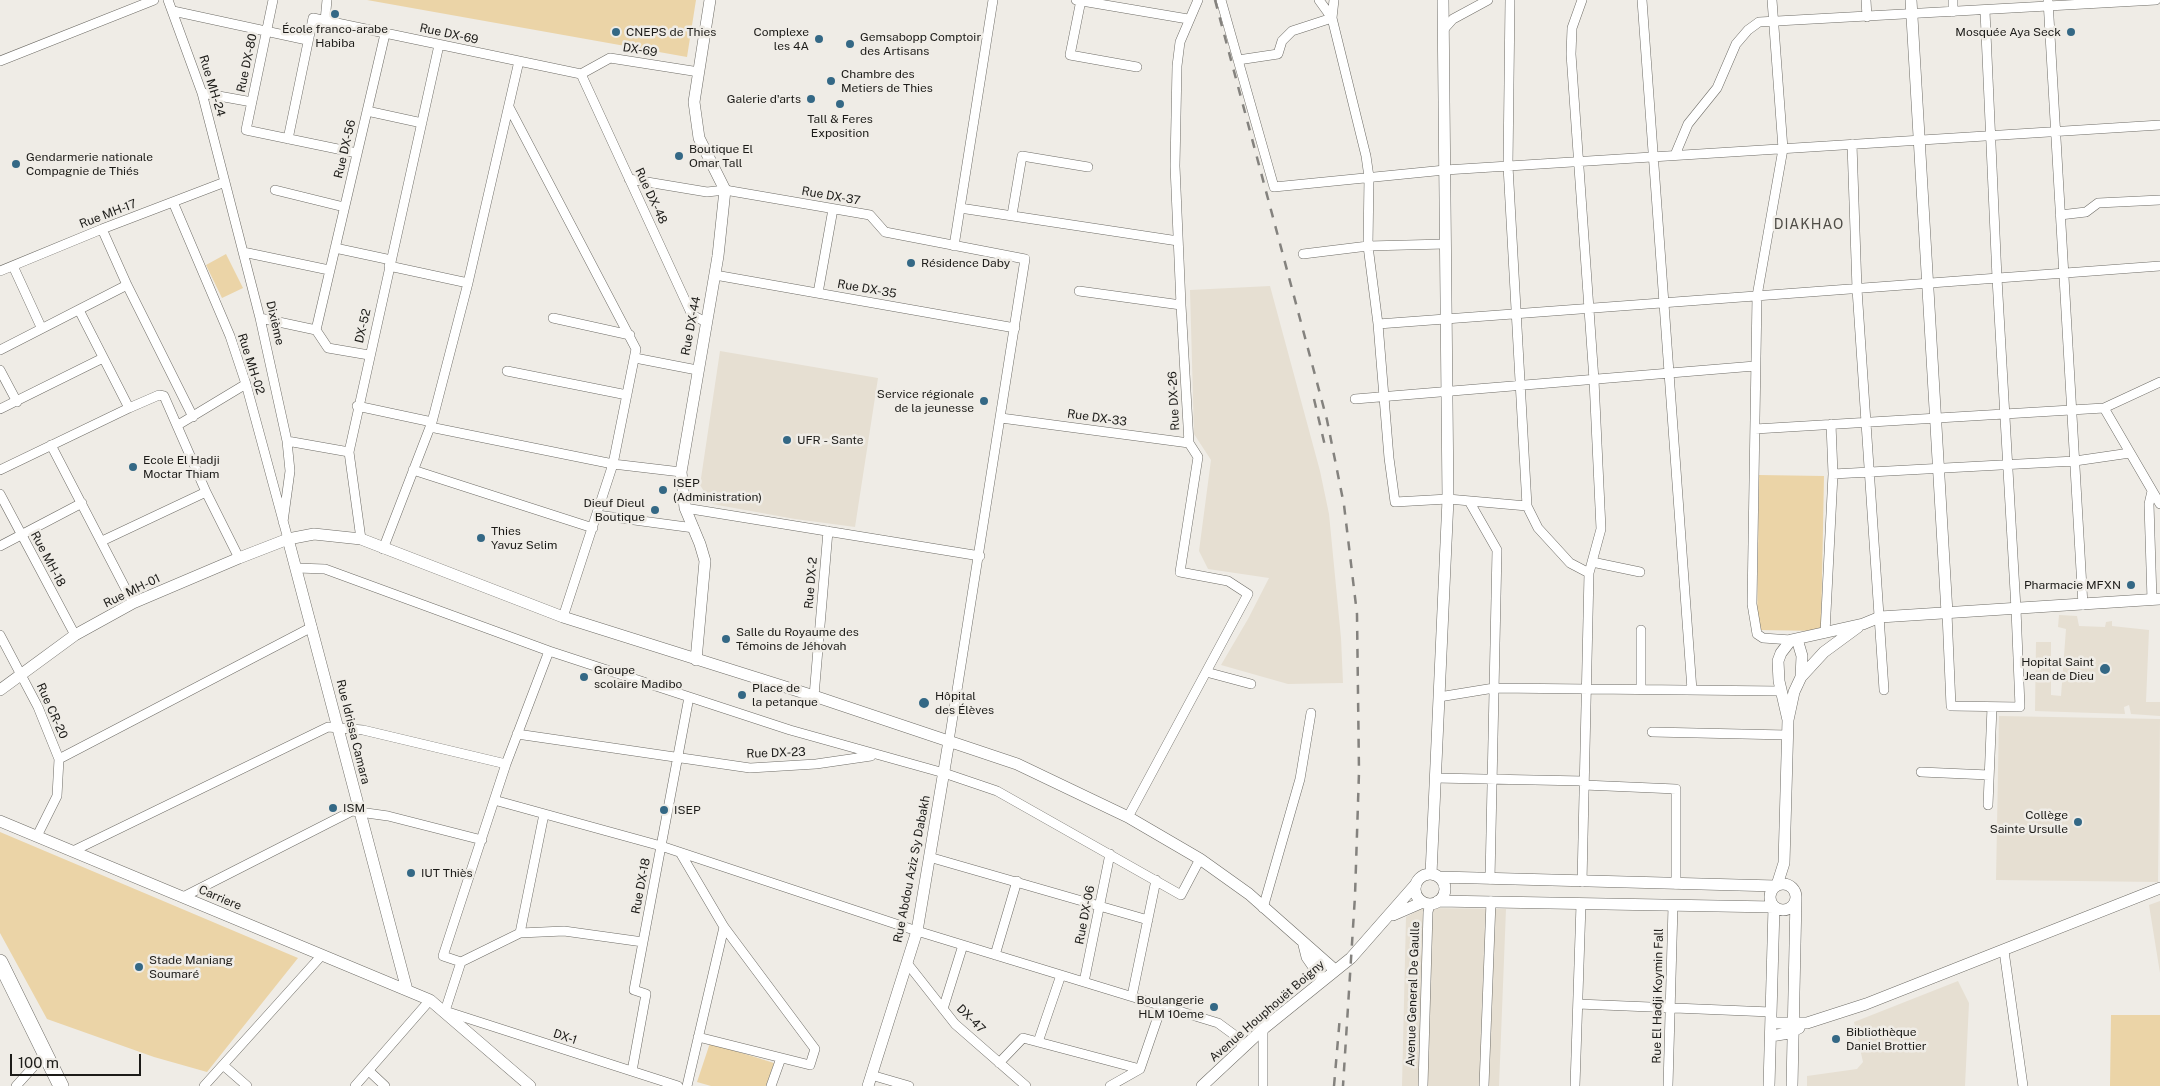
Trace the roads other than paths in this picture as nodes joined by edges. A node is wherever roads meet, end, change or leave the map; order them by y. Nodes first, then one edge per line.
1 (154, 0) edge
2 (168, 0) edge
3 (273, 0) edge
4 (327, 0) edge
5 (710, 0) edge
6 (992, 0) edge
7 (1079, 0) edge
8 (1198, 0) edge
9 (1221, 0) edge
10 (1319, 0) edge
11 (1334, 0) edge
12 (1443, 0) edge
13 (1488, 0) edge
14 (1510, 0) edge
15 (1582, 0) edge
16 (1642, 0) edge
17 (1772, 0) edge
18 (1866, 0) edge
19 (1911, 0) edge
20 (1952, 0) edge
21 (2146, 0) edge
22 (2156, 0) edge
23 (2048, 4) edge
24 (174, 11) junction
25 (1985, 11) junction
26 (1953, 12) junction
27 (1912, 14) junction
28 (1867, 17) junction
29 (1332, 18) junction
30 (1188, 19) junction
31 (1774, 20) junction
32 (325, 21) junction
33 (1444, 29) junction
34 (266, 31) junction
35 (385, 34) junction
36 (307, 40) junction
37 (439, 45) junction
38 (1238, 60) junction
39 (0, 61) edge
40 (519, 61) junction
41 (1137, 67) dead end
42 (699, 72) junction
43 (581, 74) junction
44 (202, 92) junction
45 (252, 102) junction
46 (509, 107) junction
47 (367, 111) junction
48 (422, 123) junction
49 (2160, 125) edge
50 (2055, 131) junction
51 (1990, 136) junction
52 (288, 139) junction
53 (1919, 140) junction
54 (1852, 144) junction
55 (1783, 149) junction
56 (357, 153) junction
57 (1676, 155) junction
58 (1653, 157) junction
59 (1577, 162) junction
60 (1508, 166) junction
61 (1088, 167) dead end
62 (1444, 170) junction
63 (1369, 177) junction
64 (629, 179) junction
65 (225, 182) junction
66 (276, 190) dead end
67 (725, 190) junction
68 (2160, 200) edge
69 (173, 202) junction
70 (344, 207) junction
71 (960, 208) junction
72 (833, 209) junction
73 (2060, 215) junction
74 (1012, 216) junction
75 (102, 228) junction
76 (1178, 241) junction
77 (1445, 244) junction
78 (954, 246) junction
79 (1368, 246) junction
80 (335, 248) junction
81 (243, 252) junction
82 (1304, 254) dead end
83 (390, 263) junction
84 (13, 266) junction
85 (2160, 266) edge
86 (329, 270) junction
87 (0, 271) edge
88 (2064, 274) junction
89 (715, 275) junction
90 (1997, 278) junction
91 (468, 283) junction
92 (1928, 283) junction
93 (127, 285) junction
94 (1857, 289) junction
95 (1079, 292) dead end
96 (818, 293) junction
97 (1757, 296) junction
98 (1664, 303) junction
99 (1181, 305) junction
100 (1588, 308) junction
101 (79, 310) junction
102 (1516, 313) junction
103 (260, 318) junction
104 (553, 318) dead end
105 (1447, 318) junction
106 (706, 322) junction
107 (1378, 324) junction
108 (41, 327) junction
109 (1014, 328) junction
110 (316, 330) junction
111 (630, 335) junction
112 (0, 350) edge
113 (369, 355) junction
114 (103, 358) junction
115 (634, 358) junction
116 (1755, 366) junction
117 (0, 370) edge
118 (697, 370) junction
119 (507, 371) dead end
120 (1669, 373) junction
121 (1594, 380) junction
122 (2160, 382) edge
123 (246, 384) junction
124 (1521, 386) junction
125 (1448, 392) junction
126 (627, 396) junction
127 (1384, 397) junction
128 (1355, 399) dead end
129 (17, 402) junction
130 (357, 406) junction
131 (128, 408) junction
132 (2104, 408) junction
133 (0, 410) edge
134 (2072, 410) junction
135 (2004, 414) junction
136 (193, 417) junction
137 (1001, 418) junction
138 (1936, 418) junction
139 (1865, 422) junction
140 (1831, 424) junction
141 (178, 425) junction
142 (431, 425) junction
143 (1755, 429) junction
144 (287, 441) junction
145 (1189, 443) junction
146 (51, 445) junction
147 (349, 452) junction
148 (2130, 453) junction
149 (2075, 461) junction
150 (613, 464) junction
151 (2008, 464) junction
152 (1939, 468) junction
153 (0, 470) edge
154 (413, 470) junction
155 (681, 472) junction
156 (1869, 472) junction
157 (1833, 474) junction
158 (2152, 491) junction
159 (206, 492) junction
160 (0, 494) edge
161 (1448, 499) junction
162 (1469, 501) junction
163 (82, 503) junction
164 (2160, 504) edge
165 (1527, 506) junction
166 (685, 508) junction
167 (597, 515) junction
168 (283, 522) junction
169 (592, 528) junction
170 (694, 528) junction
171 (828, 531) junction
172 (21, 535) junction
173 (288, 539) junction
174 (360, 539) junction
175 (102, 541) junction
176 (0, 546) edge
177 (383, 548) junction
178 (980, 556) junction
179 (239, 558) junction
180 (1592, 562) junction
181 (297, 568) junction
182 (1640, 572) dead end
183 (1589, 573) junction
184 (2156, 600) edge
185 (133, 604) junction
186 (2084, 605) junction
187 (2016, 608) junction
188 (1947, 613) junction
189 (563, 617) junction
190 (1880, 617) junction
191 (1863, 624) junction
192 (312, 627) junction
193 (1641, 630) dead end
194 (1824, 633) junction
195 (0, 635) edge
196 (75, 635) junction
197 (1794, 640) junction
198 (549, 651) junction
199 (696, 660) junction
200 (1206, 672) junction
201 (21, 673) junction
202 (1801, 677) junction
203 (1251, 684) dead end
204 (1494, 688) junction
205 (1587, 689) junction
206 (0, 690) edge
207 (1640, 690) junction
208 (1692, 690) junction
209 (1884, 690) dead end
210 (1781, 691) junction
211 (814, 696) junction
212 (689, 697) junction
213 (1439, 697) junction
214 (1992, 707) junction
215 (1311, 713) dead end
216 (1788, 720) junction
217 (337, 728) junction
218 (1652, 732) dead end
219 (517, 734) junction
220 (1787, 735) junction
221 (949, 741) junction
222 (876, 755) junction
223 (678, 757) junction
224 (59, 759) junction
225 (506, 764) junction
226 (1922, 772) dead end
227 (944, 773) junction
228 (1989, 775) junction
229 (1435, 778) junction
230 (1492, 779) junction
231 (1584, 783) junction
232 (494, 800) junction
233 (1988, 805) dead end
234 (359, 812) junction
235 (544, 814) junction
236 (1128, 818) junction
237 (0, 821) edge
238 (38, 836) junction
239 (482, 840) junction
240 (661, 846) junction
241 (73, 851) junction
242 (681, 854) junction
243 (1110, 854) junction
244 (929, 857) junction
245 (1200, 859) junction
246 (1784, 863) junction
247 (1436, 876) junction
248 (1156, 880) junction
249 (1490, 880) junction
250 (1017, 881) junction
251 (1582, 882) junction
252 (1416, 884) junction
253 (1676, 884) junction
254 (1776, 885) junction
255 (2160, 888) edge
256 (1795, 893) junction
257 (183, 897) junction
258 (1491, 901) junction
259 (1430, 902) junction
260 (1581, 904) junction
261 (1100, 905) junction
262 (1673, 906) junction
263 (1263, 908) junction
264 (1774, 908) junction
265 (1389, 917) junction
266 (1148, 920) junction
267 (724, 927) junction
268 (917, 931) junction
269 (520, 933) junction
270 (643, 942) junction
271 (963, 945) junction
272 (1304, 945) junction
273 (2004, 951) junction
274 (322, 955) junction
275 (995, 955) junction
276 (0, 962) edge
277 (461, 962) junction
278 (907, 963) junction
279 (1336, 970) junction
280 (1061, 975) junction
281 (1323, 980) junction
282 (1084, 982) junction
283 (407, 990) junction
284 (1132, 996) junction
285 (430, 1000) junction
286 (1578, 1004) junction
287 (1162, 1005) junction
288 (1670, 1008) junction
289 (943, 1009) junction
290 (445, 1011) junction
291 (1771, 1018) junction
292 (1793, 1027) junction
293 (1263, 1029) junction
294 (1771, 1036) junction
295 (698, 1037) junction
296 (1038, 1042) junction
297 (1244, 1047) junction
298 (45, 1054) junction
299 (781, 1058) junction
300 (999, 1063) junction
301 (223, 1065) junction
302 (1140, 1069) junction
303 (369, 1071) junction
304 (632, 1071) junction
305 (870, 1080) edge
306 (16, 1086) edge
307 (61, 1086) edge
308 (204, 1086) edge
309 (247, 1086) edge
310 (354, 1086) edge
311 (385, 1086) edge
312 (530, 1086) edge
313 (678, 1086) edge
314 (687, 1086) edge
315 (771, 1086) edge
316 (909, 1086) edge
317 (1026, 1086) edge
318 (1110, 1086) edge
319 (1202, 1086) edge
320 (1263, 1086) edge
321 (1423, 1086) edge
322 (1484, 1086) edge
323 (1575, 1086) edge
324 (1668, 1086) edge
325 (1769, 1086) edge
326 (1792, 1086) edge
327 (2023, 1086) edge

1 - 39 street
2 - 24 street, Rue MH-24
3 - 34 street, Rue DX-80
4 - 32 street
5 - 42 street
6 - 71 street
7 - 30 street
7 - 41 street
8 - 30 street, Rue DX-26
9 - 38 street
10 - 29 street
11 - 29 street
12 - 33 street
13 - 33 street
14 - 60 street
15 - 59 street
16 - 58 street
17 - 31 street
18 - 28 street
19 - 27 street
20 - 26 street
21 - 22 street
21 - 23 street
23 - 25 street
23 - 50 street
24 - 34 street
24 - 44 street, Rue MH-24
25 - 26 street
25 - 51 street
26 - 27 street
27 - 28 street
27 - 53 street
28 - 31 street
29 - 38 street
29 - 63 street
30 - 76 street, Rue DX-26
31 - 55 street
31 - 57 street
32 - 35 street, Rue DX-69
32 - 36 street, Rue DX-69
33 - 62 street
34 - 36 street
34 - 45 street, Rue DX-80
35 - 37 street, Rue DX-69
35 - 47 street, Rue DX-56
36 - 52 street
37 - 40 street, Rue DX-69
37 - 48 street, DX-52 / DX-52
38 - 63 street
40 - 43 street, Rue DX-69
40 - 46 street
42 - 43 street, DX-69
42 - 67 street
43 - 64 street, Rue DX-48
44 - 45 street
44 - 65 street, Rue MH-24
45 - 52 street, Rue DX-80
46 - 91 street
46 - 111 street
47 - 48 street
47 - 56 street, Rue DX-56
48 - 83 street, DX-52 / DX-52
49 - 50 street
50 - 51 street
50 - 73 street
51 - 53 street
51 - 90 street
52 - 56 street
53 - 54 street
53 - 92 street
54 - 55 street
54 - 94 street
55 - 57 street
55 - 97 street
56 - 70 street, Rue DX-56
57 - 58 street
58 - 59 street
58 - 98 street
59 - 60 street
59 - 100 street
60 - 62 street
60 - 102 street
61 - 74 street
62 - 63 street
62 - 77 street
63 - 79 street
64 - 67 street, Rue DX-37
64 - 106 street, Rue DX-48
65 - 69 street, Rue MH-17
65 - 81 street, Dixième
66 - 70 street
67 - 72 street, Rue DX-37
67 - 89 street, Rue DX-44
68 - 73 street
69 - 75 street, Rue MH-17
69 - 123 street, Rue MH-02
70 - 80 street, Rue DX-56
71 - 74 street
71 - 78 street
72 - 78 street, Rue DX-37
72 - 96 street
73 - 88 street
74 - 76 street
75 - 84 street, Rue MH-17
75 - 93 street
76 - 99 street, Rue DX-26
77 - 79 street
77 - 105 street
78 - 109 street, Rue DX-37
79 - 82 street
79 - 107 street
80 - 83 street
80 - 86 street, Rue DX-56
81 - 86 street
81 - 103 street, Dixième
83 - 91 street
83 - 113 street, DX-52 / DX-52
84 - 87 street, Rue MH-17
84 - 108 street
85 - 88 street
86 - 110 street, Rue DX-56
88 - 90 street
88 - 134 street
89 - 96 street, Rue DX-35
89 - 106 street, Rue DX-44
90 - 92 street
90 - 135 street
91 - 142 street
92 - 94 street
92 - 138 street
93 - 101 street
93 - 136 street
94 - 97 street
94 - 139 street
95 - 99 street
96 - 109 street, Rue DX-35
97 - 98 street
97 - 116 street
98 - 100 street
98 - 120 street
99 - 145 street, Rue DX-26
100 - 102 street
100 - 121 street
101 - 108 street
101 - 114 street
102 - 105 street
102 - 124 street
103 - 110 street
103 - 144 street, Dixième
104 - 111 street
105 - 107 street
105 - 125 street
106 - 118 street, Rue DX-44
107 - 127 street
108 - 112 street
109 - 137 street
110 - 113 street
111 - 115 street
113 - 130 street, DX-52 / DX-52
114 - 129 street
114 - 131 street
115 - 118 street
115 - 126 street
116 - 120 street
116 - 143 street
117 - 129 street
118 - 155 street, Rue DX-44
119 - 126 street
120 - 121 street
120 - 208 street
121 - 124 street
121 - 180 street
122 - 132 street
123 - 136 street
123 - 168 street, Rue MH-02
124 - 125 street
124 - 165 street
125 - 127 street
125 - 161 street
126 - 150 street
127 - 128 street
127 - 161 street
129 - 133 street
130 - 142 street
130 - 147 street, DX-52
131 - 141 street
131 - 146 street
132 - 134 street
132 - 148 street
134 - 135 street
134 - 149 street
135 - 138 street
135 - 151 street
136 - 141 street
137 - 145 street, Rue DX-33
137 - 178 street
138 - 139 street
138 - 152 street
139 - 140 street
139 - 156 street
140 - 143 street
140 - 157 street
141 - 159 street
142 - 150 street
142 - 154 street
143 - 197 street
144 - 147 street
144 - 168 street, Dixième
145 - 200 street, Rue DX-26
146 - 153 street
146 - 163 street
147 - 174 street, DX-52
148 - 149 street
148 - 158 street
149 - 151 street
149 - 186 street
150 - 155 street
150 - 167 street
151 - 152 street
151 - 187 street
152 - 156 street
152 - 188 street
154 - 169 street
154 - 177 street
155 - 166 street, Rue DX-44
156 - 157 street
156 - 190 street
157 - 194 street
158 - 164 street
158 - 184 street
159 - 175 street
159 - 179 street
160 - 172 street, Rue MH-18
161 - 162 street
161 - 213 street
162 - 165 street
162 - 204 street
163 - 172 street
163 - 175 street
165 - 183 street
166 - 170 street, Rue DX-44
166 - 171 street
167 - 169 street
167 - 170 street
168 - 173 street, Rue MH-02
169 - 189 street
170 - 199 street, Rue DX-44
171 - 178 street
171 - 211 street, Rue DX-2
172 - 176 street
172 - 196 street, Rue MH-18
173 - 174 street
173 - 179 street, Rue MH-01
173 - 181 street, Rue Idrissa Camara
174 - 177 street
175 - 185 street
177 - 189 street
178 - 221 street
179 - 185 street, Rue MH-01
180 - 182 street
180 - 183 street
181 - 192 street, Rue Idrissa Camara
181 - 198 street
183 - 205 street
184 - 186 street
185 - 196 street, Rue MH-01
186 - 187 street
187 - 188 street
187 - 214 street
188 - 190 street
188 - 214 street
189 - 199 street
190 - 191 street
190 - 209 street
191 - 194 street
191 - 202 street
192 - 217 street, Rue Idrissa Camara
192 - 224 street
193 - 207 street
194 - 197 street
195 - 201 street, Rue CR-20
196 - 201 street, Rue MH-01
197 - 202 street
197 - 210 street
198 - 212 street
198 - 219 street
199 - 211 street
200 - 203 street
200 - 236 street
201 - 206 street, Rue MH-01
201 - 224 street, Rue CR-20
202 - 216 street
204 - 205 street
204 - 213 street
204 - 230 street
205 - 207 street
205 - 231 street
207 - 208 street
208 - 210 street
210 - 216 street
211 - 221 street
212 - 222 street
212 - 223 street, Rue DX-18
213 - 229 street
214 - 228 street
215 - 263 street
216 - 220 street
217 - 225 street
217 - 234 street, Rue Idrissa Camara
217 - 241 street
218 - 220 street
219 - 223 street, Rue DX-23
219 - 225 street
220 - 246 street
221 - 227 street, Rue Abdou Aziz Sy Dabakh
221 - 236 street
222 - 223 street, Rue DX-23
222 - 227 street
223 - 240 street, Rue DX-18
224 - 238 street
225 - 232 street
226 - 228 street
227 - 243 street
227 - 244 street, Rue Abdou Aziz Sy Dabakh
228 - 233 street
229 - 230 street
229 - 247 street
230 - 231 street
230 - 249 street
231 - 251 street
231 - 253 street
232 - 235 street
232 - 239 street
234 - 239 street
234 - 257 street
234 - 283 street, Rue Idrissa Camara
235 - 240 street
235 - 269 street
236 - 245 street
237 - 238 street, Carriere
238 - 241 street, Carriere
239 - 277 street
240 - 242 street
240 - 270 street, Rue DX-18
241 - 257 street, Carriere
242 - 267 street
242 - 268 street
243 - 248 street
243 - 261 street, Rue DX-06
244 - 250 street
244 - 268 street, Rue Abdou Aziz Sy Dabakh
245 - 248 street
245 - 263 street
246 - 254 street
246 - 256 street
247 - 249 street
247 - 252 street
247 - 259 street
248 - 266 street
249 - 251 street
250 - 261 street
250 - 275 street
251 - 253 street
252 - 259 street
252 - 265 street, Avenue Houphouët Boigny
253 - 254 street
254 - 256 street
254 - 264 street
255 - 273 street
256 - 264 street
256 - 292 street
257 - 274 street, Carriere
258 - 259 street
258 - 260 street
258 - 322 street
259 - 265 street
259 - 321 street, Avenue General De Gaulle
260 - 262 street
260 - 286 street
261 - 266 street
261 - 282 street, Rue DX-06
262 - 264 street
262 - 288 street, Rue El Hadji Koymin Fall
263 - 272 street
264 - 291 street
265 - 279 street, Avenue Houphouët Boigny
266 - 284 street
267 - 295 street
267 - 299 street
268 - 271 street
268 - 278 street, Rue Abdou Aziz Sy Dabakh
269 - 270 street
269 - 277 street
270 - 304 street, Rue DX-18
271 - 275 street
271 - 289 street
272 - 279 street
272 - 281 street
273 - 292 street
273 - 327 street
274 - 283 street, Carriere
274 - 301 street
275 - 280 street
276 - 298 highway
277 - 290 street
278 - 289 street, DX-47
278 - 305 street, Rue Abdou Aziz Sy Dabakh
279 - 281 street, Avenue Houphouët Boigny
280 - 282 street
280 - 296 street
281 - 293 street, Avenue Houphouët Boigny
282 - 284 street
283 - 285 street, Carriere
284 - 287 street
285 - 290 street, Carriere
285 - 303 street
286 - 288 street
286 - 323 street
287 - 297 street
287 - 302 street
288 - 291 street
288 - 324 street, Rue El Hadji Koymin Fall
289 - 300 street, DX-47
290 - 304 street, DX-1
290 - 312 street, Carriere
291 - 292 street
291 - 294 street
292 - 294 street
292 - 326 street
293 - 297 street, Avenue Houphouët Boigny
293 - 320 street
294 - 325 street
295 - 299 street
295 - 314 street
296 - 300 street
296 - 302 street
297 - 319 street, Avenue Houphouët Boigny
298 - 306 street
298 - 307 highway
299 - 315 street
300 - 317 street, DX-47
301 - 308 street
301 - 309 street
302 - 318 street
303 - 310 street
303 - 311 street
304 - 313 street, DX-1
305 - 316 street

